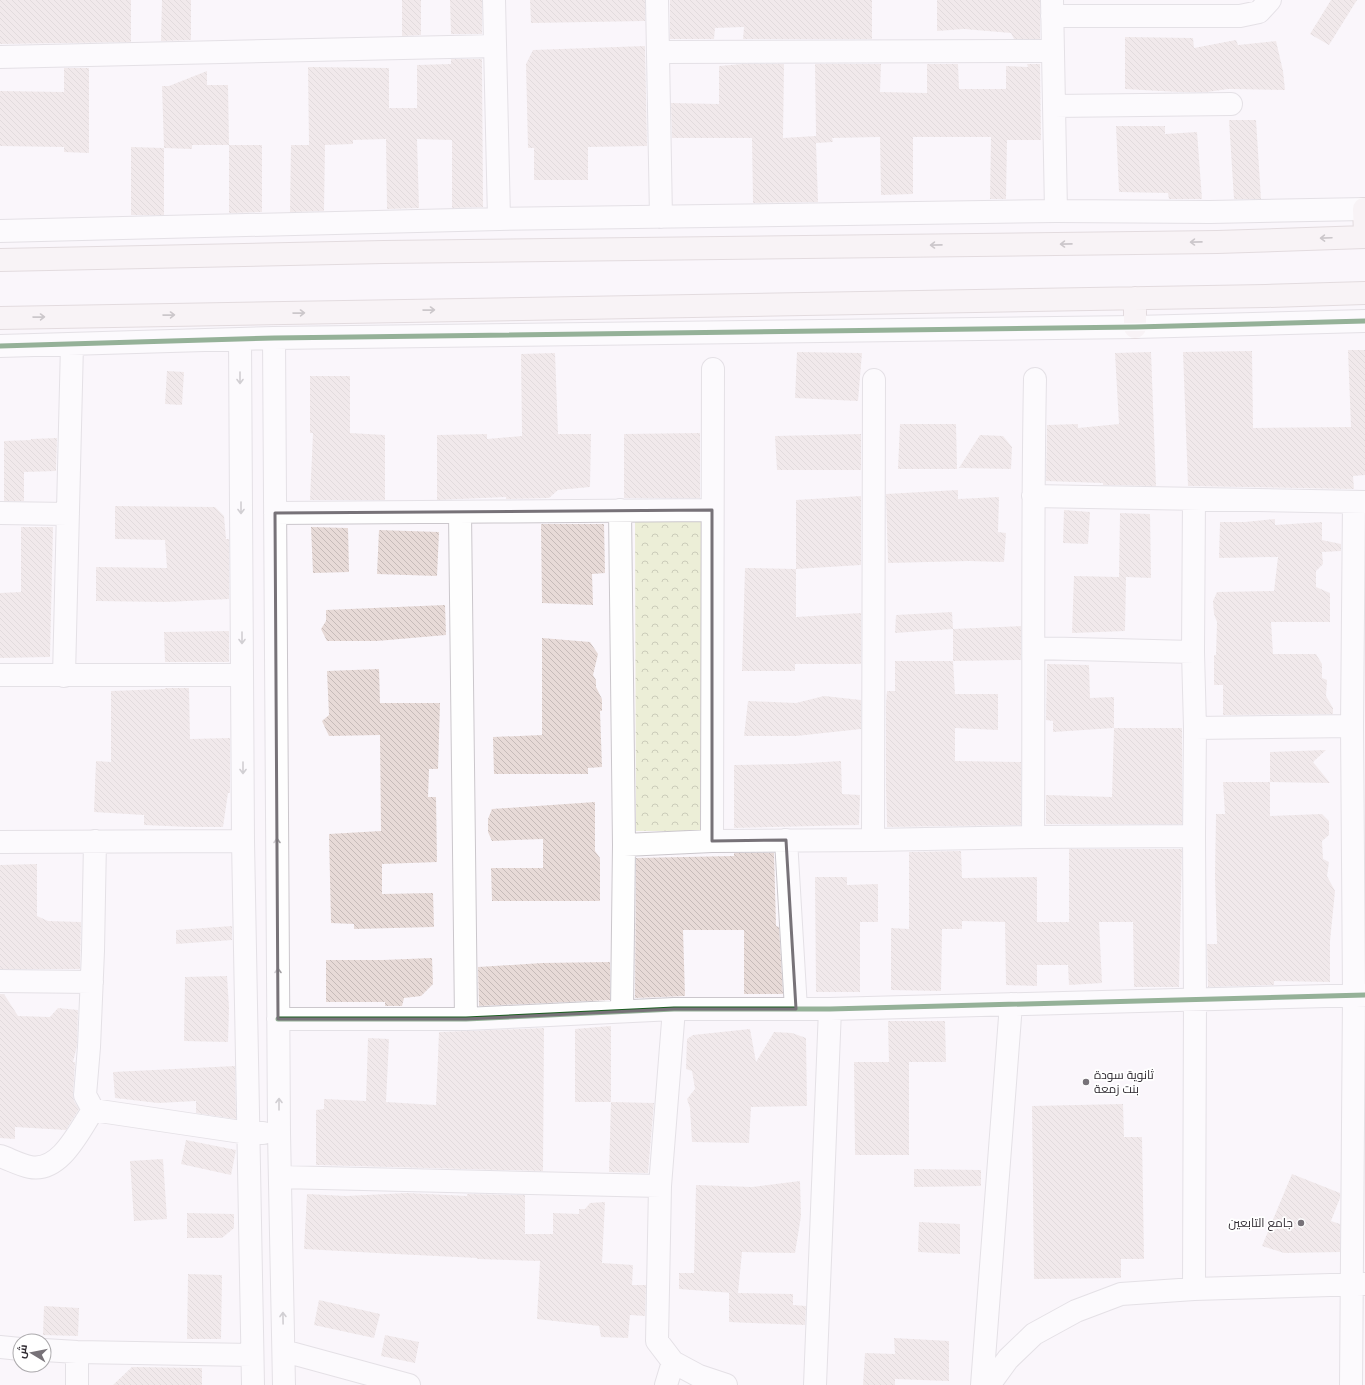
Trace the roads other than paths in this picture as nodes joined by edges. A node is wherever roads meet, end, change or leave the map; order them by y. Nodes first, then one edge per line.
1 (494, 0) edge
2 (657, 0) edge
3 (1270, 0) edge
4 (1052, 8) edge
5 (495, 46) junction
6 (1053, 51) junction
7 (658, 52) junction
8 (0, 57) edge
9 (1231, 104) dead end
10 (1054, 106) junction
11 (1365, 209) edge
12 (1056, 212) junction
13 (661, 217) junction
14 (499, 219) junction
15 (0, 232) edge
16 (1365, 235) edge
17 (0, 260) edge
18 (1365, 293) edge
19 (1135, 298) junction
20 (0, 318) edge
21 (1365, 321) edge
22 (1135, 327) junction
23 (274, 338) junction
24 (240, 339) junction
25 (72, 344) junction
26 (0, 346) edge
27 (713, 369) dead end
28 (1035, 379) dead end
29 (874, 380) dead end
30 (1033, 496) junction
31 (1194, 499) junction
32 (1360, 502) edge
33 (620, 510) junction
34 (712, 510) junction
35 (0, 513) edge
36 (275, 513) junction
37 (460, 513) junction
38 (68, 514) junction
39 (1034, 648) junction
40 (1193, 652) junction
41 (0, 675) edge
42 (242, 675) junction
43 (64, 676) junction
44 (1352, 726) junction
45 (1195, 728) junction
46 (1033, 836) junction
47 (1194, 836) junction
48 (786, 840) junction
49 (873, 840) junction
50 (95, 841) junction
51 (243, 841) junction
52 (712, 841) junction
53 (0, 842) edge
54 (624, 845) junction
55 (0, 981) edge
56 (92, 982) junction
57 (1360, 995) edge
58 (1195, 999) junction
59 (1011, 1004) junction
60 (674, 1009) junction
61 (796, 1009) junction
62 (830, 1009) junction
63 (622, 1010) junction
64 (278, 1019) junction
65 (466, 1019) junction
66 (93, 1110) junction
67 (248, 1133) junction
68 (279, 1133) junction
69 (0, 1156) edge
70 (280, 1177) junction
71 (660, 1186) junction
72 (1358, 1284) edge
73 (1194, 1289) junction
74 (0, 1347) edge
75 (12, 1348) edge
76 (52, 1350) edge
77 (284, 1351) junction
78 (77, 1352) junction
79 (252, 1356) junction
80 (673, 1362) junction
81 (77, 1385) edge
82 (253, 1385) edge
83 (284, 1385) edge
84 (409, 1385) edge
85 (666, 1385) edge
86 (726, 1385) edge
87 (815, 1385) edge
88 (982, 1385) edge
89 (989, 1385) edge
90 (1351, 1385) edge

1 - 5 street
2 - 7 street
3 - 4 street
4 - 6 street
5 - 8 street
5 - 14 street
6 - 7 street
6 - 10 street
7 - 13 street
9 - 10 street
10 - 12 street
11 - 12 street
11 - 16 main road
12 - 13 street
13 - 14 street
14 - 15 street
16 -> 17 main road
18 - 19 main road
20 -> 19 main road
19 - 22 main road
21 - 22 street
22 - 23 street
23 - 24 street
23 - 36 street
24 - 25 street
24 -> 42 street
25 - 26 street
25 - 38 street
27 - 34 street
28 - 30 street
29 - 49 street
30 - 31 street
30 - 39 street
31 - 32 street
31 - 40 street
32 - 44 street
33 - 34 street
33 - 37 street
33 - 54 street
34 - 52 street
35 - 38 street
36 - 37 street
64 -> 36 street
37 - 65 street
38 - 43 street
39 - 40 street
39 - 46 street
40 - 45 street
41 - 43 street
42 - 43 street
42 -> 51 street
44 - 45 street
44 - 57 street
45 - 47 street
46 - 47 street
46 - 49 street
47 - 58 street
48 - 49 street
48 - 52 street
48 - 61 street
50 - 51 street
50 - 53 street
50 - 56 street
51 - 67 street
52 - 54 street
54 - 63 street
55 - 56 street
56 - 66 street
57 - 58 street
57 - 72 street
58 - 59 street
58 - 73 street
59 - 62 street
59 - 88 street
60 - 61 street
60 - 63 street
60 - 71 street
61 - 62 street
62 - 87 street
63 - 65 street
64 - 65 street
68 -> 64 street
66 - 67 street
66 - 69 street
67 - 68 street
67 - 79 street
68 - 70 street
70 - 71 street
77 -> 70 street
71 - 80 street
72 - 73 street
72 - 90 street
73 - 89 street
74 - 75 street
76 - 78 street
77 - 83 street
77 - 84 street
78 - 79 street
78 - 81 street
79 - 82 street
80 - 85 street
80 - 86 street

